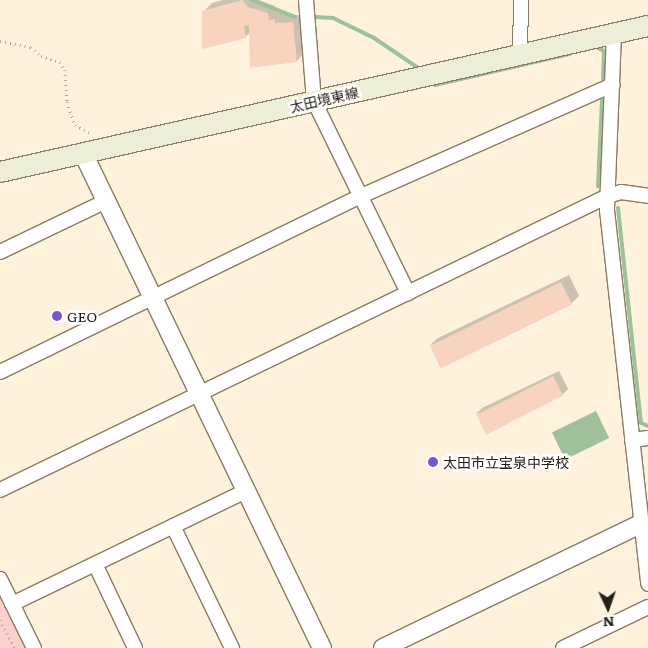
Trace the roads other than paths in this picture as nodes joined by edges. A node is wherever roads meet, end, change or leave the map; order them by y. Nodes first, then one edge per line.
1 (306, 0) edge
2 (521, 0) edge
3 (648, 26) edge
4 (614, 34) junction
5 (520, 55) junction
6 (614, 85) junction
7 (314, 101) junction
8 (83, 153) junction
9 (0, 172) edge
10 (361, 196) junction
11 (608, 196) junction
12 (648, 196) edge
13 (106, 201) junction
14 (0, 252) edge
15 (408, 293) junction
16 (152, 297) junction
17 (0, 372) edge
18 (200, 394) junction
19 (648, 438) edge
20 (632, 440) junction
21 (0, 490) edge
22 (246, 491) junction
23 (641, 524) junction
24 (173, 526) junction
25 (95, 564) junction
26 (0, 579) edge
27 (648, 584) edge
28 (12, 604) junction
29 (648, 607) edge
30 (34, 648) edge
31 (135, 648) edge
32 (232, 648) edge
33 (322, 648) edge
34 (383, 648) edge
35 (564, 648) edge

1 - 7 street
2 - 5 street
3 - 4 main road, 太田境東線
4 - 5 main road, 太田境東線
4 - 6 street
5 - 7 main road, 太田境東線
6 - 10 street
6 - 11 street
7 - 8 main road, 太田境東線
7 - 10 street
8 - 9 main road, 太田境東線
8 - 13 street
10 - 15 street
10 - 16 street
11 - 12 street
11 - 15 street
11 - 20 street
13 - 14 street
13 - 16 street
15 - 18 street
16 - 17 street
16 - 18 street
18 - 21 street
18 - 22 street
19 - 20 street
20 - 23 street
22 - 24 street
22 - 33 street
23 - 27 street
23 - 34 street
24 - 25 street
24 - 32 street
25 - 28 street
25 - 31 street
26 - 28 street
28 - 30 street
29 - 35 street

